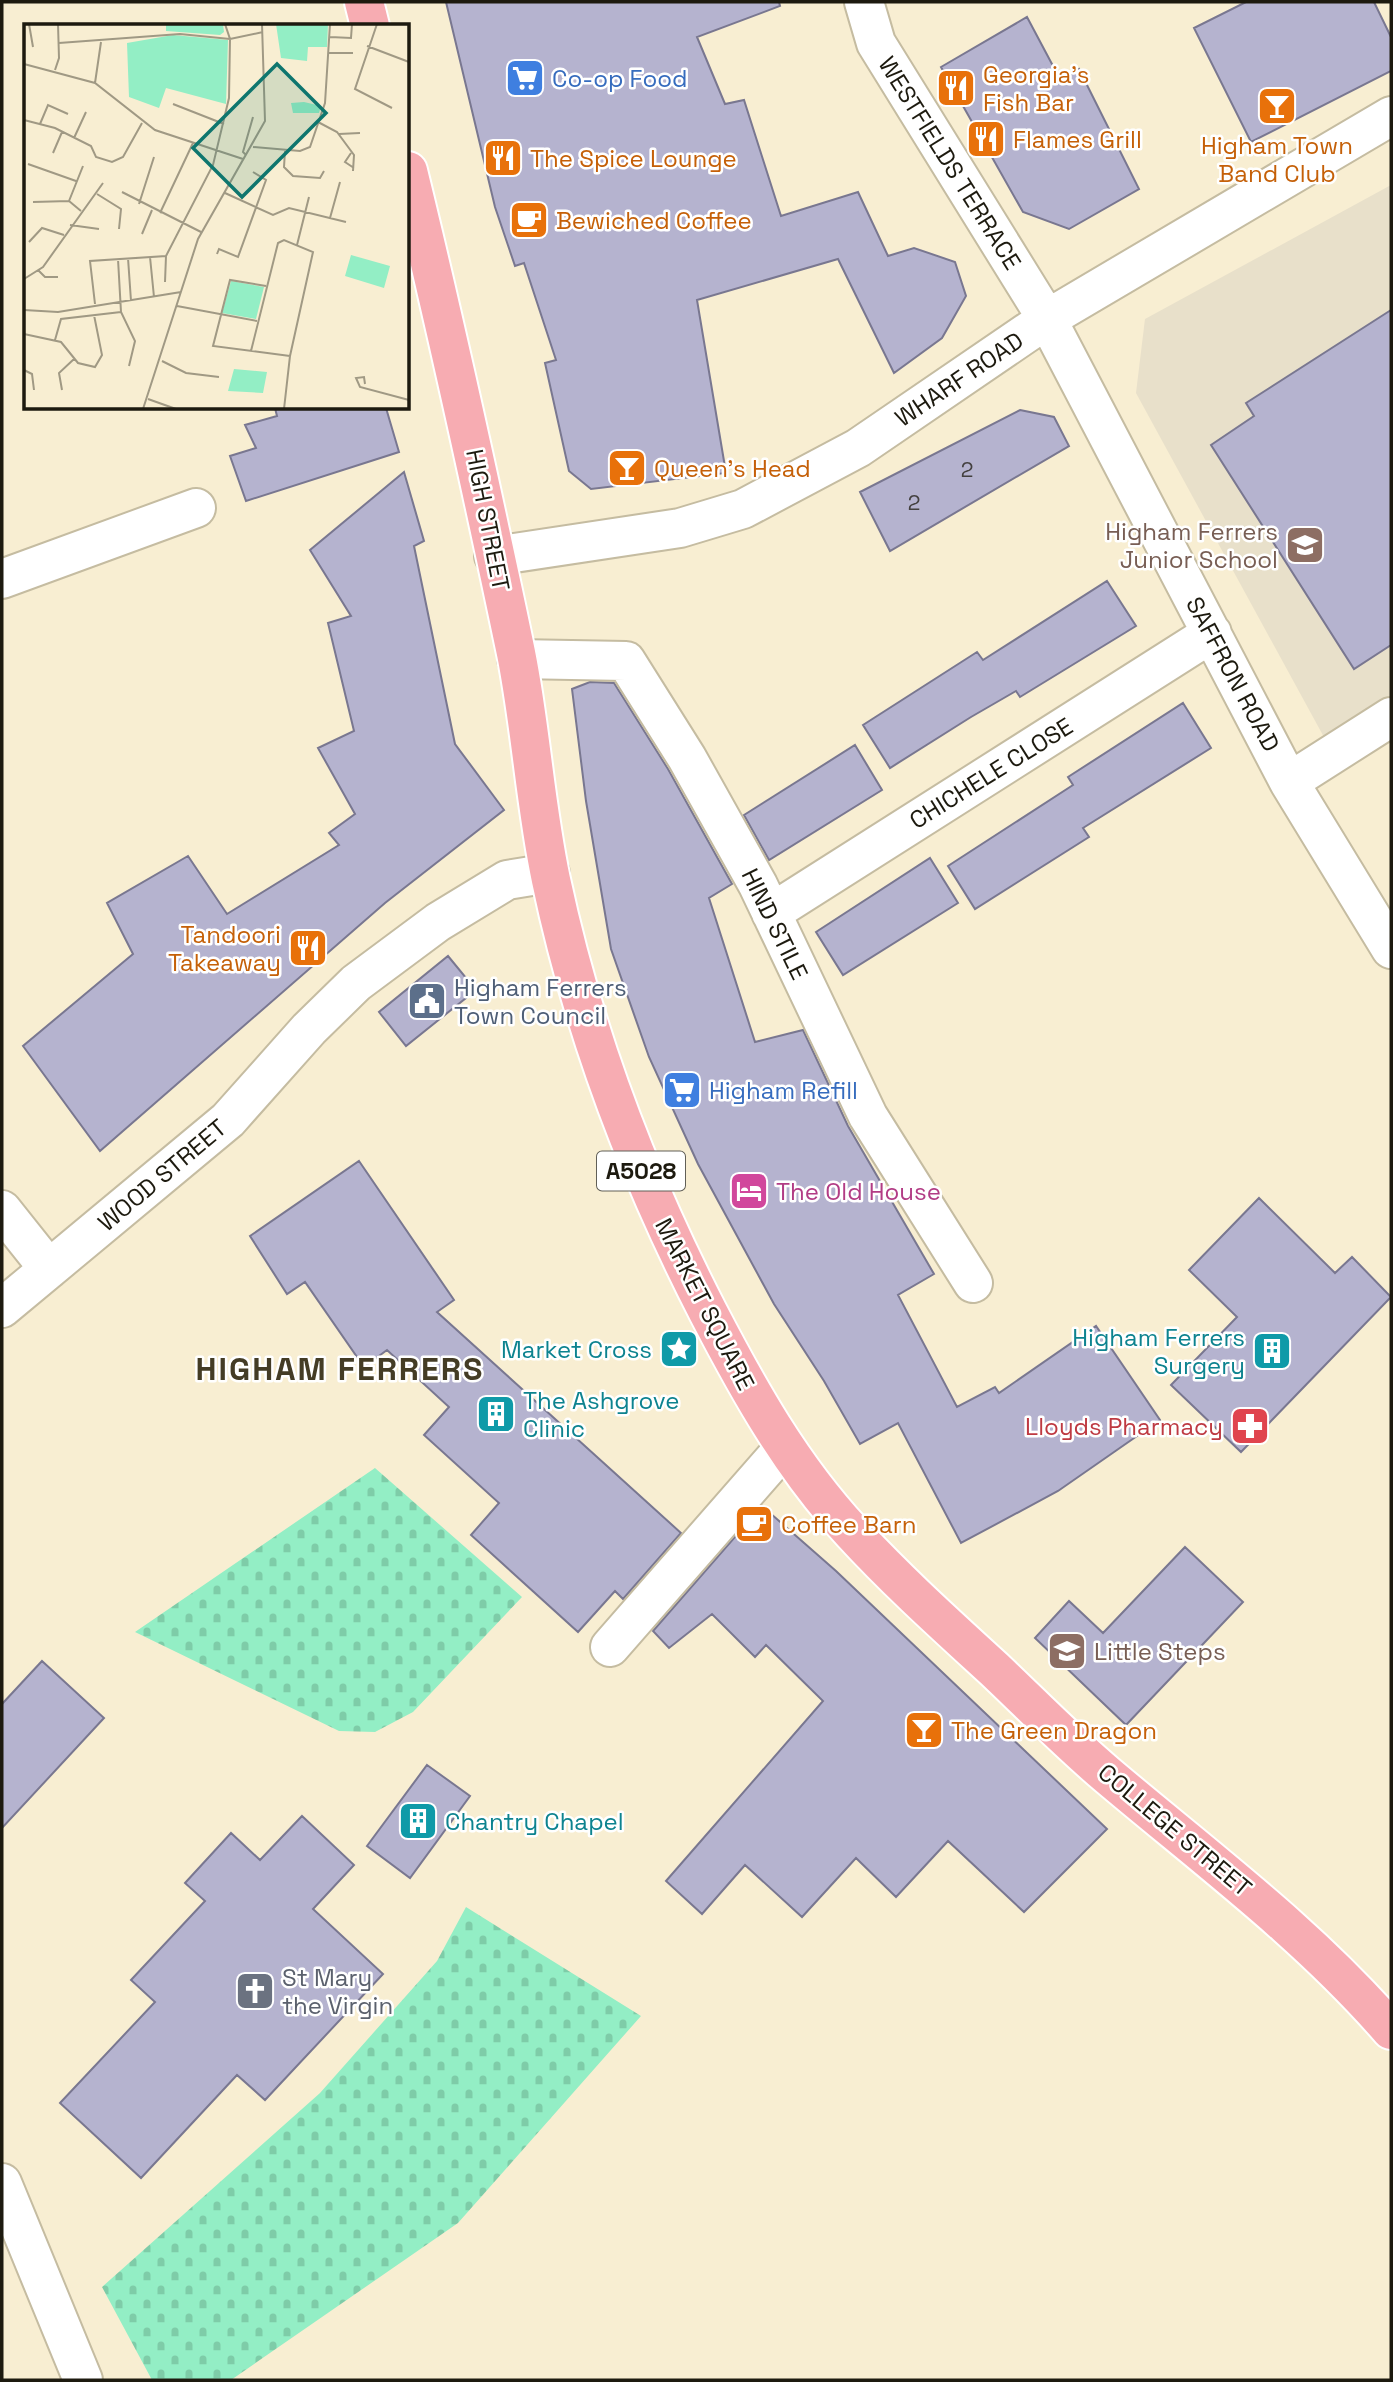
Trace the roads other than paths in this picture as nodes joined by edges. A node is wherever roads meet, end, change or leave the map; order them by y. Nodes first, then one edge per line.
1 (364, 2) edge
2 (864, 2) edge
3 (370, 24) edge
4 (1391, 116) edge
5 (410, 179) edge
6 (1047, 319) junction
7 (196, 508) dead end
8 (494, 556) junction
9 (2, 579) edge
10 (1212, 634) junction
11 (517, 659) junction
12 (1391, 717) edge
13 (1289, 782) junction
14 (550, 873) junction
15 (771, 913) junction
16 (1391, 949) edge
17 (2, 1210) edge
18 (49, 1269) junction
19 (972, 1283) dead end
20 (2, 1308) edge
21 (784, 1448) junction
22 (610, 1647) dead end
23 (1391, 2030) edge
24 (2, 2183) edge
25 (83, 2380) edge

1 - 3 main road
2 - 6 street, WESTFIELDS TERRACE
4 - 6 street, WHARF ROAD
5 - 8 main road, HIGH STREET / A5028
6 - 8 street, WHARF ROAD
6 - 10 street, SAFFRON ROAD
7 - 9 street
8 - 11 main road, HIGH STREET / A5028
10 - 13 street, SAFFRON ROAD
10 - 15 street, CHICHELE CLOSE
11 - 14 main road, HIGH STREET / A5028
11 - 15 street, HIND STILE
12 - 13 street
13 - 16 street, SAFFRON ROAD
14 - 18 street, WOOD STREET
14 - 21 main road, MARKET SQUARE / A5028
15 - 19 street, HIND STILE
17 - 18 street
18 - 20 street, WOOD STREET
21 - 22 street
21 - 23 main road, COLLEGE STREET / A5028
24 - 25 street

